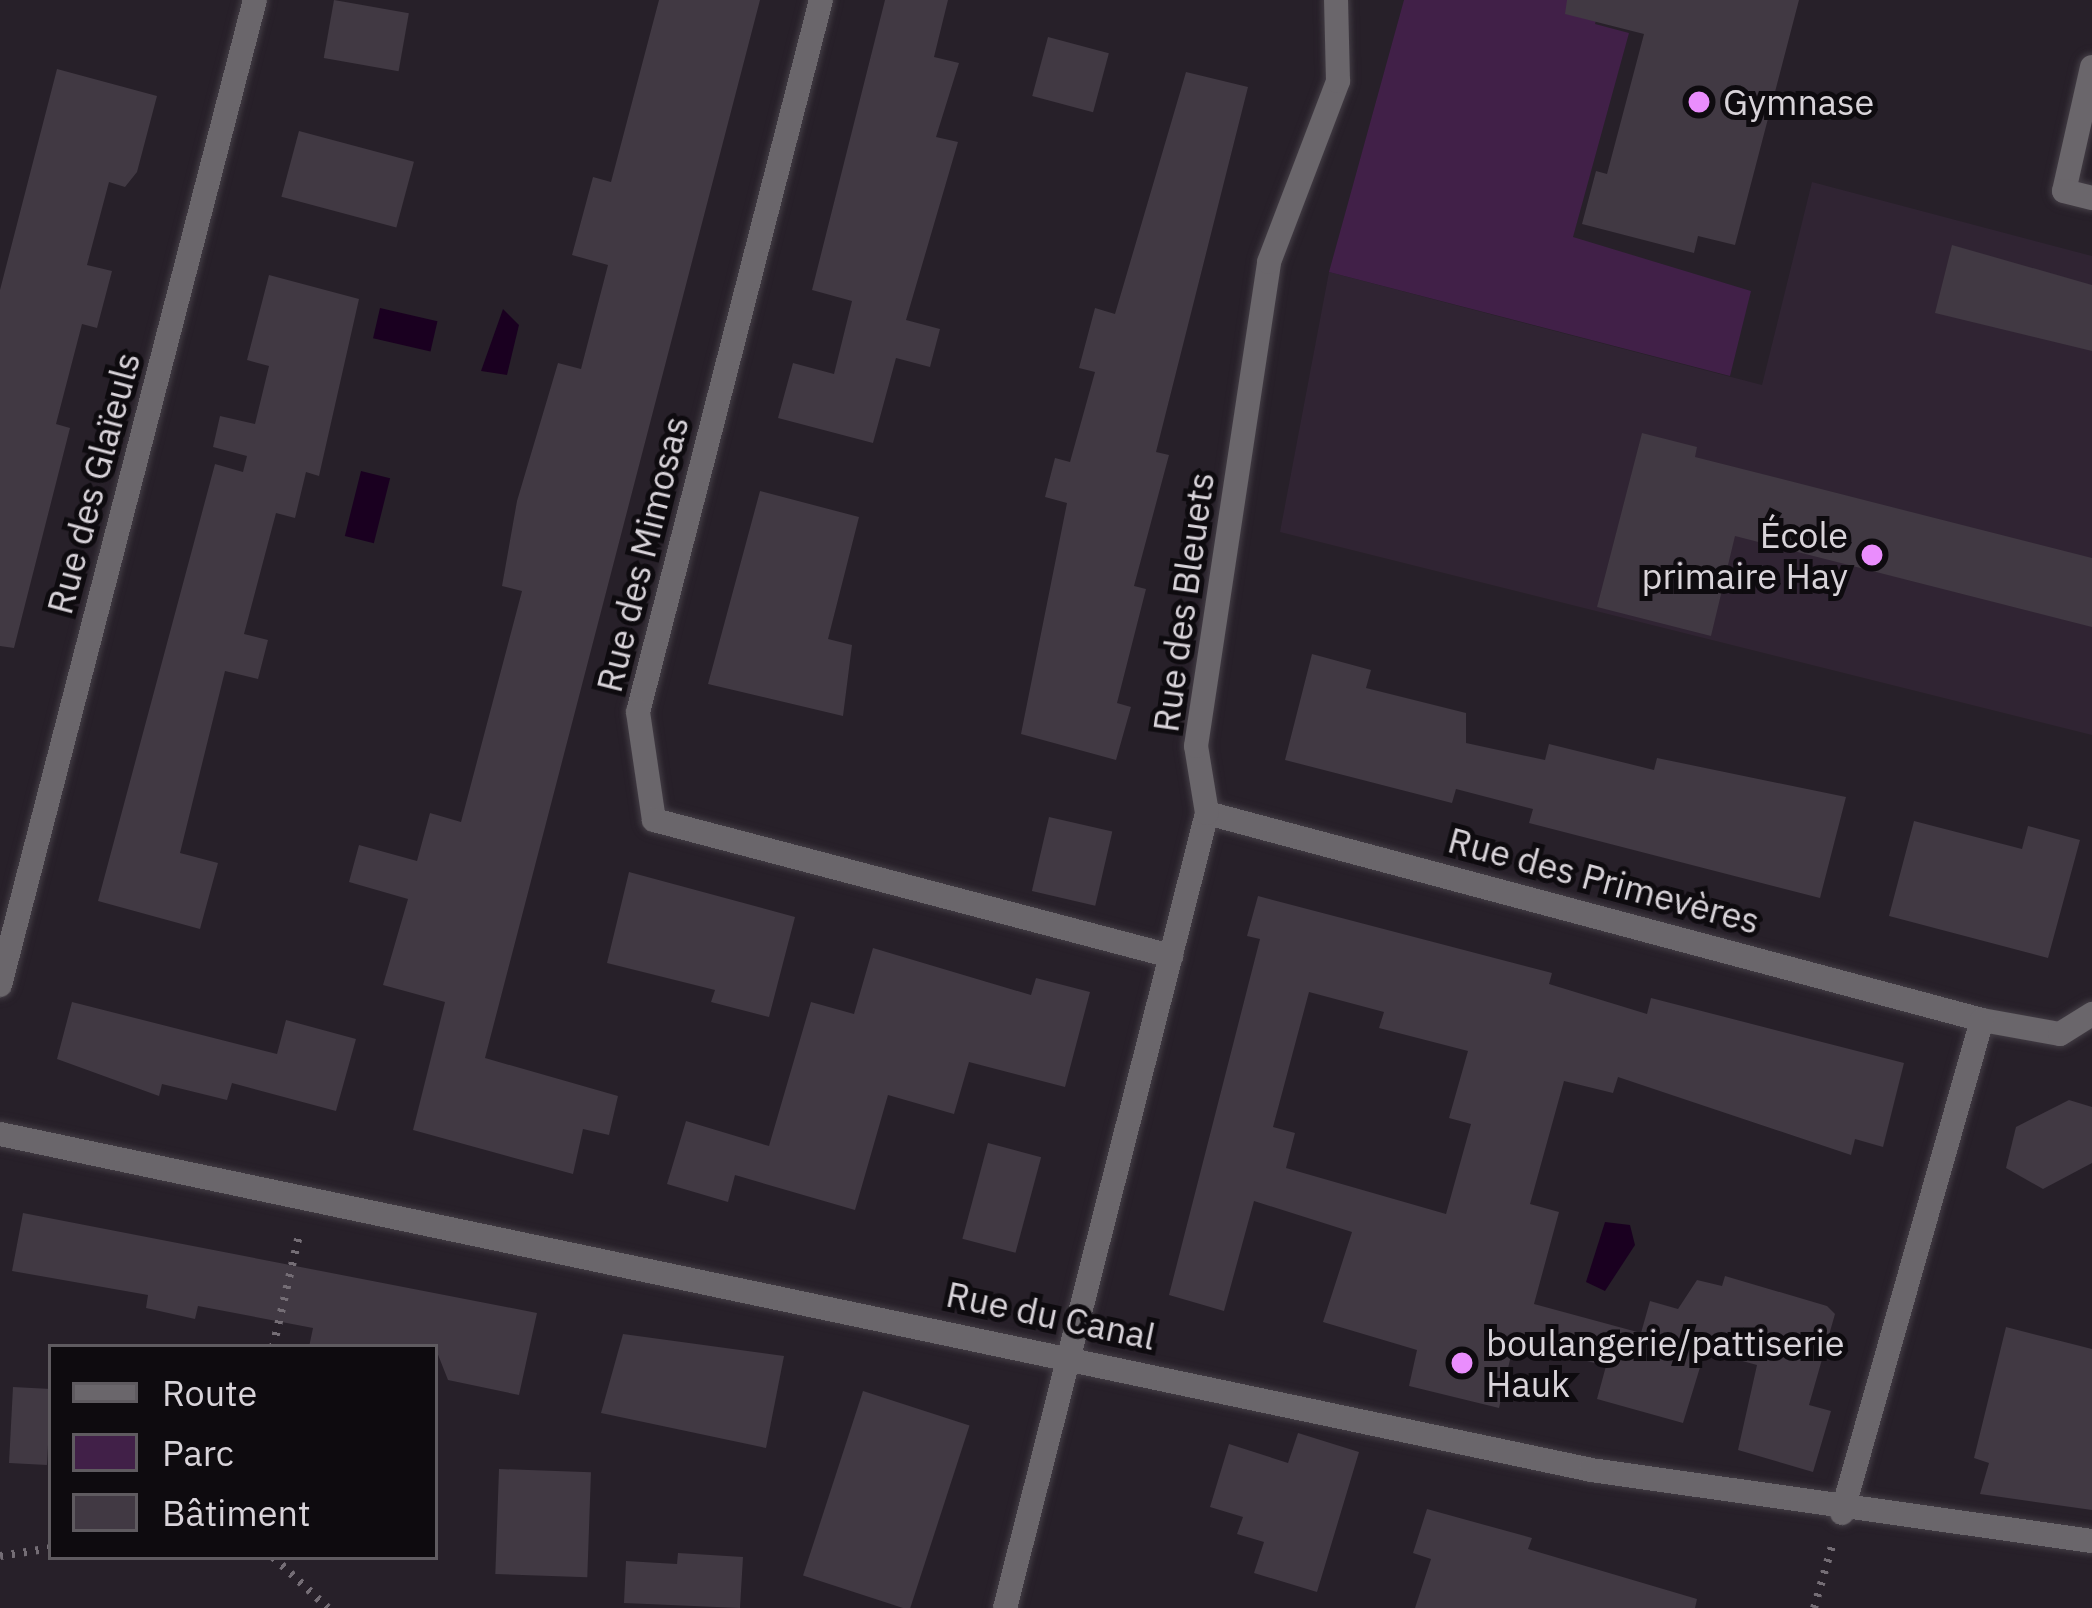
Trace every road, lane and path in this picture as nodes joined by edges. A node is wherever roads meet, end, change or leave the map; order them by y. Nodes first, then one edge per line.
1 (255, 0) edge
2 (821, 0) edge
3 (1336, 0) edge
4 (2092, 67) edge
5 (2092, 198) edge
6 (1207, 813) junction
7 (1172, 956) junction
8 (0, 985) edge
9 (2092, 1014) edge
10 (1982, 1020) junction
11 (0, 1134) edge
12 (308, 1198) junction
13 (275, 1344) edge
14 (1069, 1355) junction
15 (1842, 1513) junction
16 (2092, 1540) edge
17 (48, 1548) edge
18 (0, 1556) edge
19 (276, 1560) edge
20 (328, 1608) edge
21 (1005, 1608) edge
22 (1814, 1608) edge

1 - 8 street, Rue des Glaïeuls
2 - 7 street, Rue des Mimosas
3 - 6 street, Rue des Bleuets
4 - 5 street
6 - 7 street, Rue des Bleuets
6 - 10 street, Rue des Primevères
7 - 14 street, Rue des Bleuets
9 - 10 street, Rue des Primevères
10 - 15 street
11 - 12 street, Rue du Canal
12 - 13 path
12 - 14 street, Rue du Canal
14 - 15 street, Rue du Canal
14 - 21 street, Rue des Bleuets
15 - 16 street, Rue du Canal
15 - 22 path
17 - 18 path
19 - 20 path

